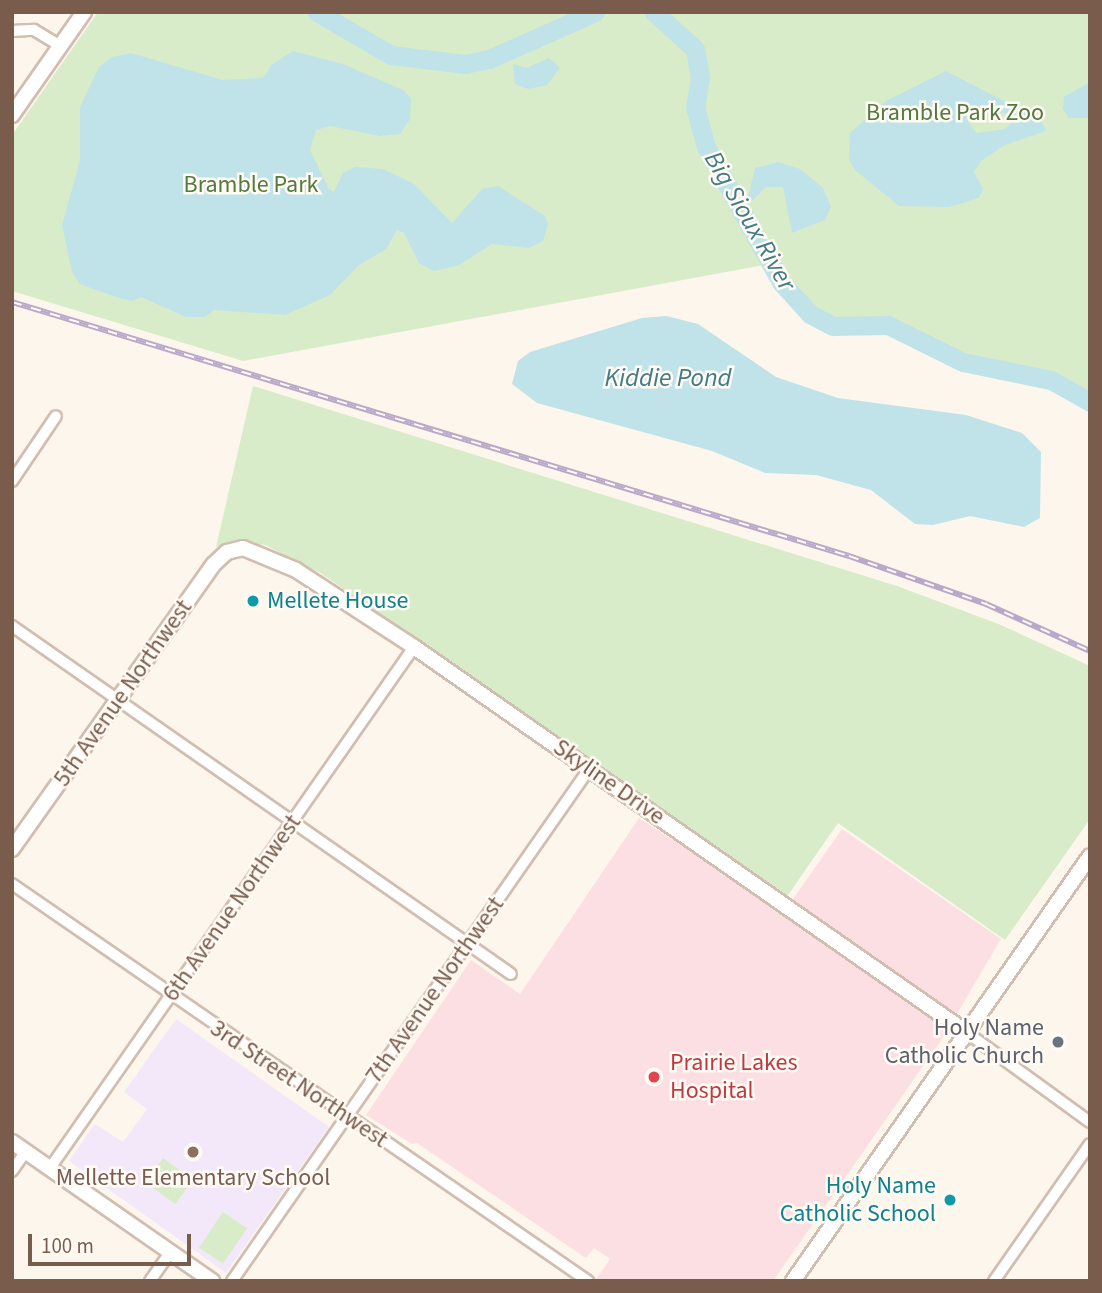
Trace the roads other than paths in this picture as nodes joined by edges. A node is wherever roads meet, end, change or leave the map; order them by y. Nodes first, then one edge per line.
1 (84, 12) edge
2 (12, 31) edge
3 (61, 46) junction
4 (12, 115) edge
5 (56, 416) dead end
6 (12, 481) edge
7 (243, 548) joint
8 (12, 625) edge
9 (414, 647) junction
10 (119, 701) junction
11 (589, 769) junction
12 (293, 821) junction
13 (12, 849) edge
14 (1090, 856) edge
15 (12, 884) edge
16 (467, 943) junction
17 (511, 974) dead end
18 (171, 996) junction
19 (966, 1032) junction
20 (347, 1116) junction
21 (1090, 1122) edge
22 (12, 1142) edge
23 (1090, 1144) edge
24 (26, 1152) junction
25 (50, 1168) junction
26 (12, 1171) edge
27 (170, 1252) junction
28 (584, 1280) edge
29 (150, 1281) edge
30 (212, 1281) edge
31 (232, 1281) edge
32 (793, 1281) edge
33 (994, 1281) edge

1 - 3 street
2 - 3 street
3 - 4 street
5 - 6 street
7 - 9 street, Skyline Drive
7 - 10 street, 5th Avenue Northwest
8 - 10 street
9 - 11 street, Skyline Drive
9 - 12 street, 6th Avenue Northwest
10 - 12 street
10 - 13 street, 5th Avenue Northwest
11 - 16 street, 7th Avenue Northwest
11 - 19 street, Skyline Drive
12 - 16 street
12 - 18 street, 6th Avenue Northwest
14 - 19 street
15 - 18 street, 3rd Street Northwest
16 - 17 street
16 - 20 street, 7th Avenue Northwest
18 - 20 street, 3rd Street Northwest
18 - 25 street, 6th Avenue Northwest
19 - 21 street
19 - 32 street
20 - 28 street, 3rd Street Northwest
20 - 31 street, 7th Avenue Northwest
22 - 24 street
23 - 33 street
24 - 25 street
24 - 26 street
25 - 27 street
27 - 29 street
27 - 30 street

